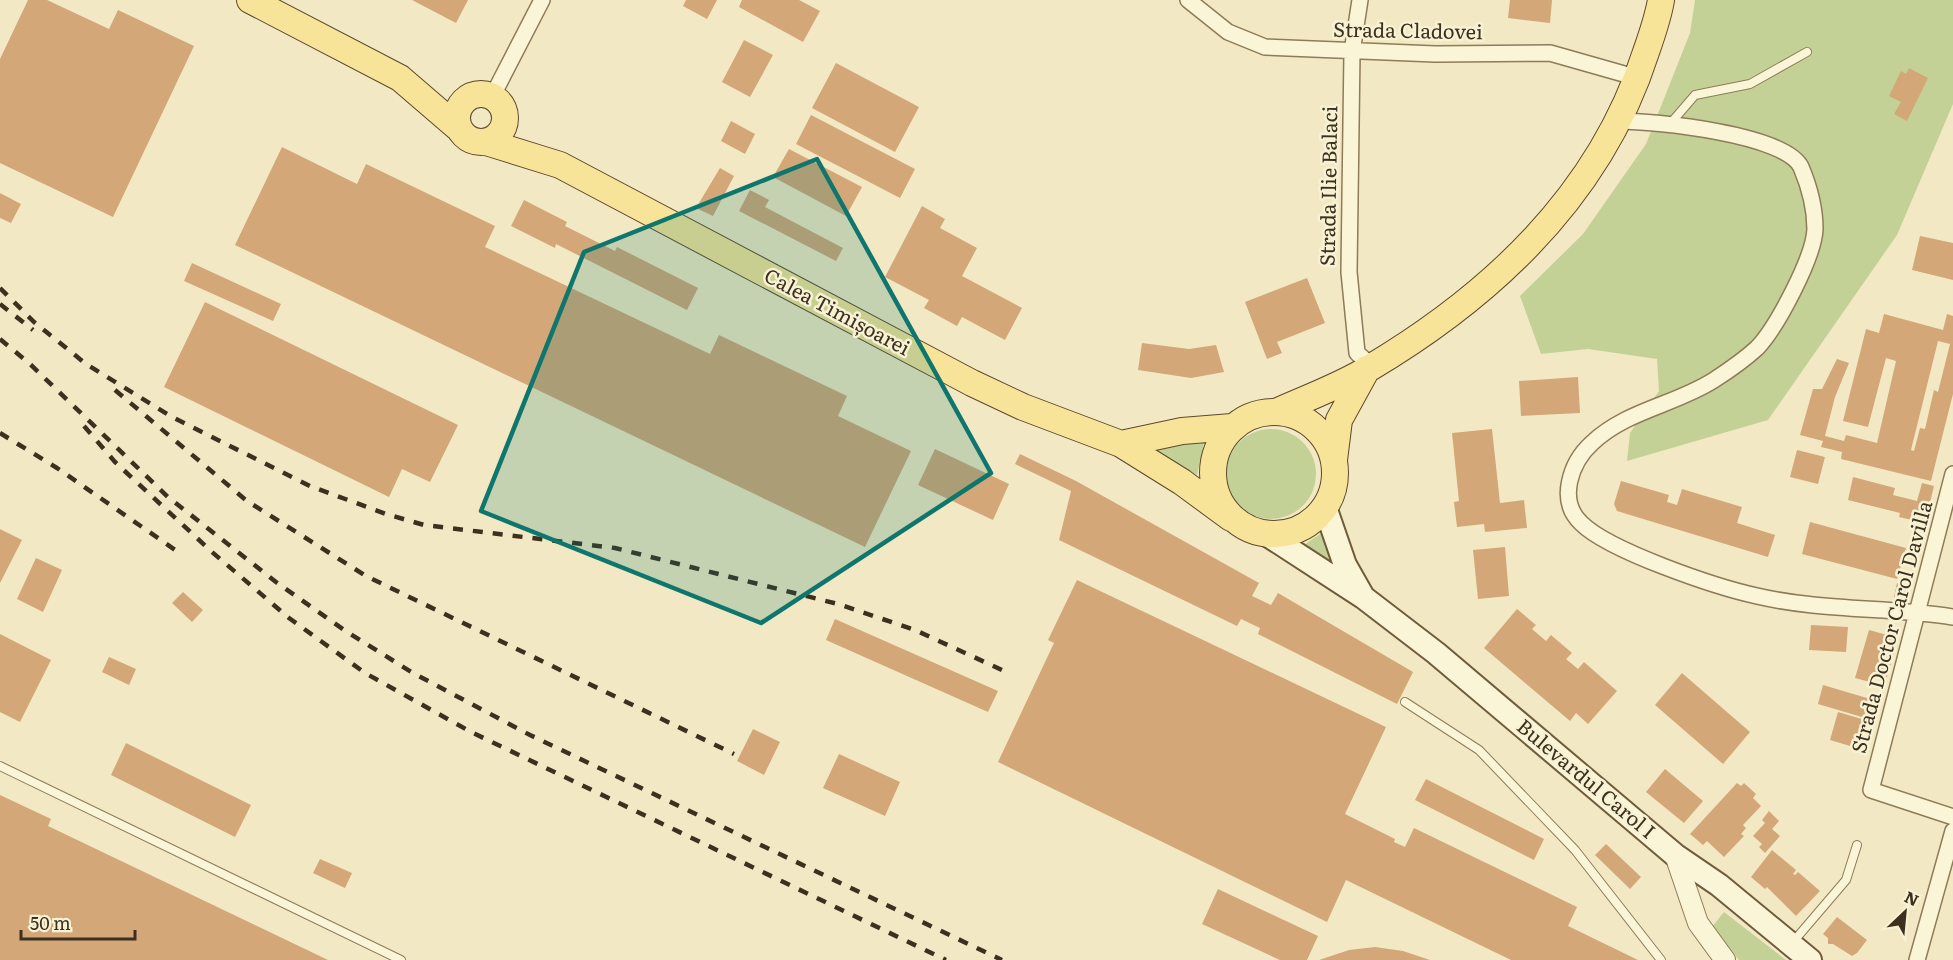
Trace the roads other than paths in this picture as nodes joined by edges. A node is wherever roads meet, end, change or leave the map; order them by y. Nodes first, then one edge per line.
1 (250, 0) edge
2 (542, 0) edge
3 (1188, 0) edge
4 (1360, 0) edge
5 (1661, 0) edge
6 (1352, 52) junction
7 (1807, 52) dead end
8 (400, 78) junction
9 (1638, 78) junction
10 (489, 103) junction
11 (1619, 121) junction
12 (1670, 124) junction
13 (458, 127) junction
14 (486, 142) junction
15 (560, 165) junction
16 (1370, 368) junction
17 (1278, 411) junction
18 (1232, 427) junction
19 (1121, 444) junction
20 (1334, 462) junction
21 (1953, 474) edge
22 (1325, 507) junction
23 (1231, 518) junction
24 (1266, 534) junction
25 (1363, 597) junction
26 (1918, 612) junction
27 (1953, 617) edge
28 (1405, 702) dead end
29 (0, 766) edge
30 (1953, 817) edge
31 (1953, 831) edge
32 (1857, 845) dead end
33 (1675, 855) junction
34 (1791, 944) junction
35 (401, 960) edge
36 (1661, 960) edge
37 (1725, 960) edge
38 (1810, 960) edge
39 (1917, 960) edge

1 - 8 main road, Calea Timișoarei
2 - 10 street
3 - 6 street, Strada Cladovei
4 - 6 street, Strada Ilie Balaci
5 - 9 main road
6 - 9 street, Strada Cladovei
6 - 16 street, Strada Ilie Balaci
7 - 12 lane
8 - 10 main road, Calea Timișoarei
8 - 13 main road, Calea Timișoarei
9 - 11 main road
10 - 13 main road
10 - 14 main road
10 - 15 main road, Calea Timișoarei
11 - 12 street
11 - 16 main road
12 - 26 street
13 - 14 main road
14 - 15 main road, Calea Timișoarei
15 - 19 main road, Calea Timișoarei
16 - 17 main road
16 - 20 main road
17 - 18 main road
17 - 20 main road
18 - 19 main road
18 - 23 main road
19 - 23 main road, Calea Timișoarei
20 - 22 main road
21 - 26 street, Strada Doctor Carol Davilla
22 - 24 main road
22 - 25 main road, Bulevardul Carol I
23 - 24 main road
24 - 25 main road, Bulevardul Carol I
25 - 33 main road, Bulevardul Carol I
26 - 27 street
26 - 30 street, Strada Doctor Carol Davilla
28 - 36 lane
29 - 35 lane
31 - 39 street
32 - 34 lane
33 - 34 main road, Bulevardul Carol I
33 - 37 street
34 - 38 main road, Bulevardul Carol I

